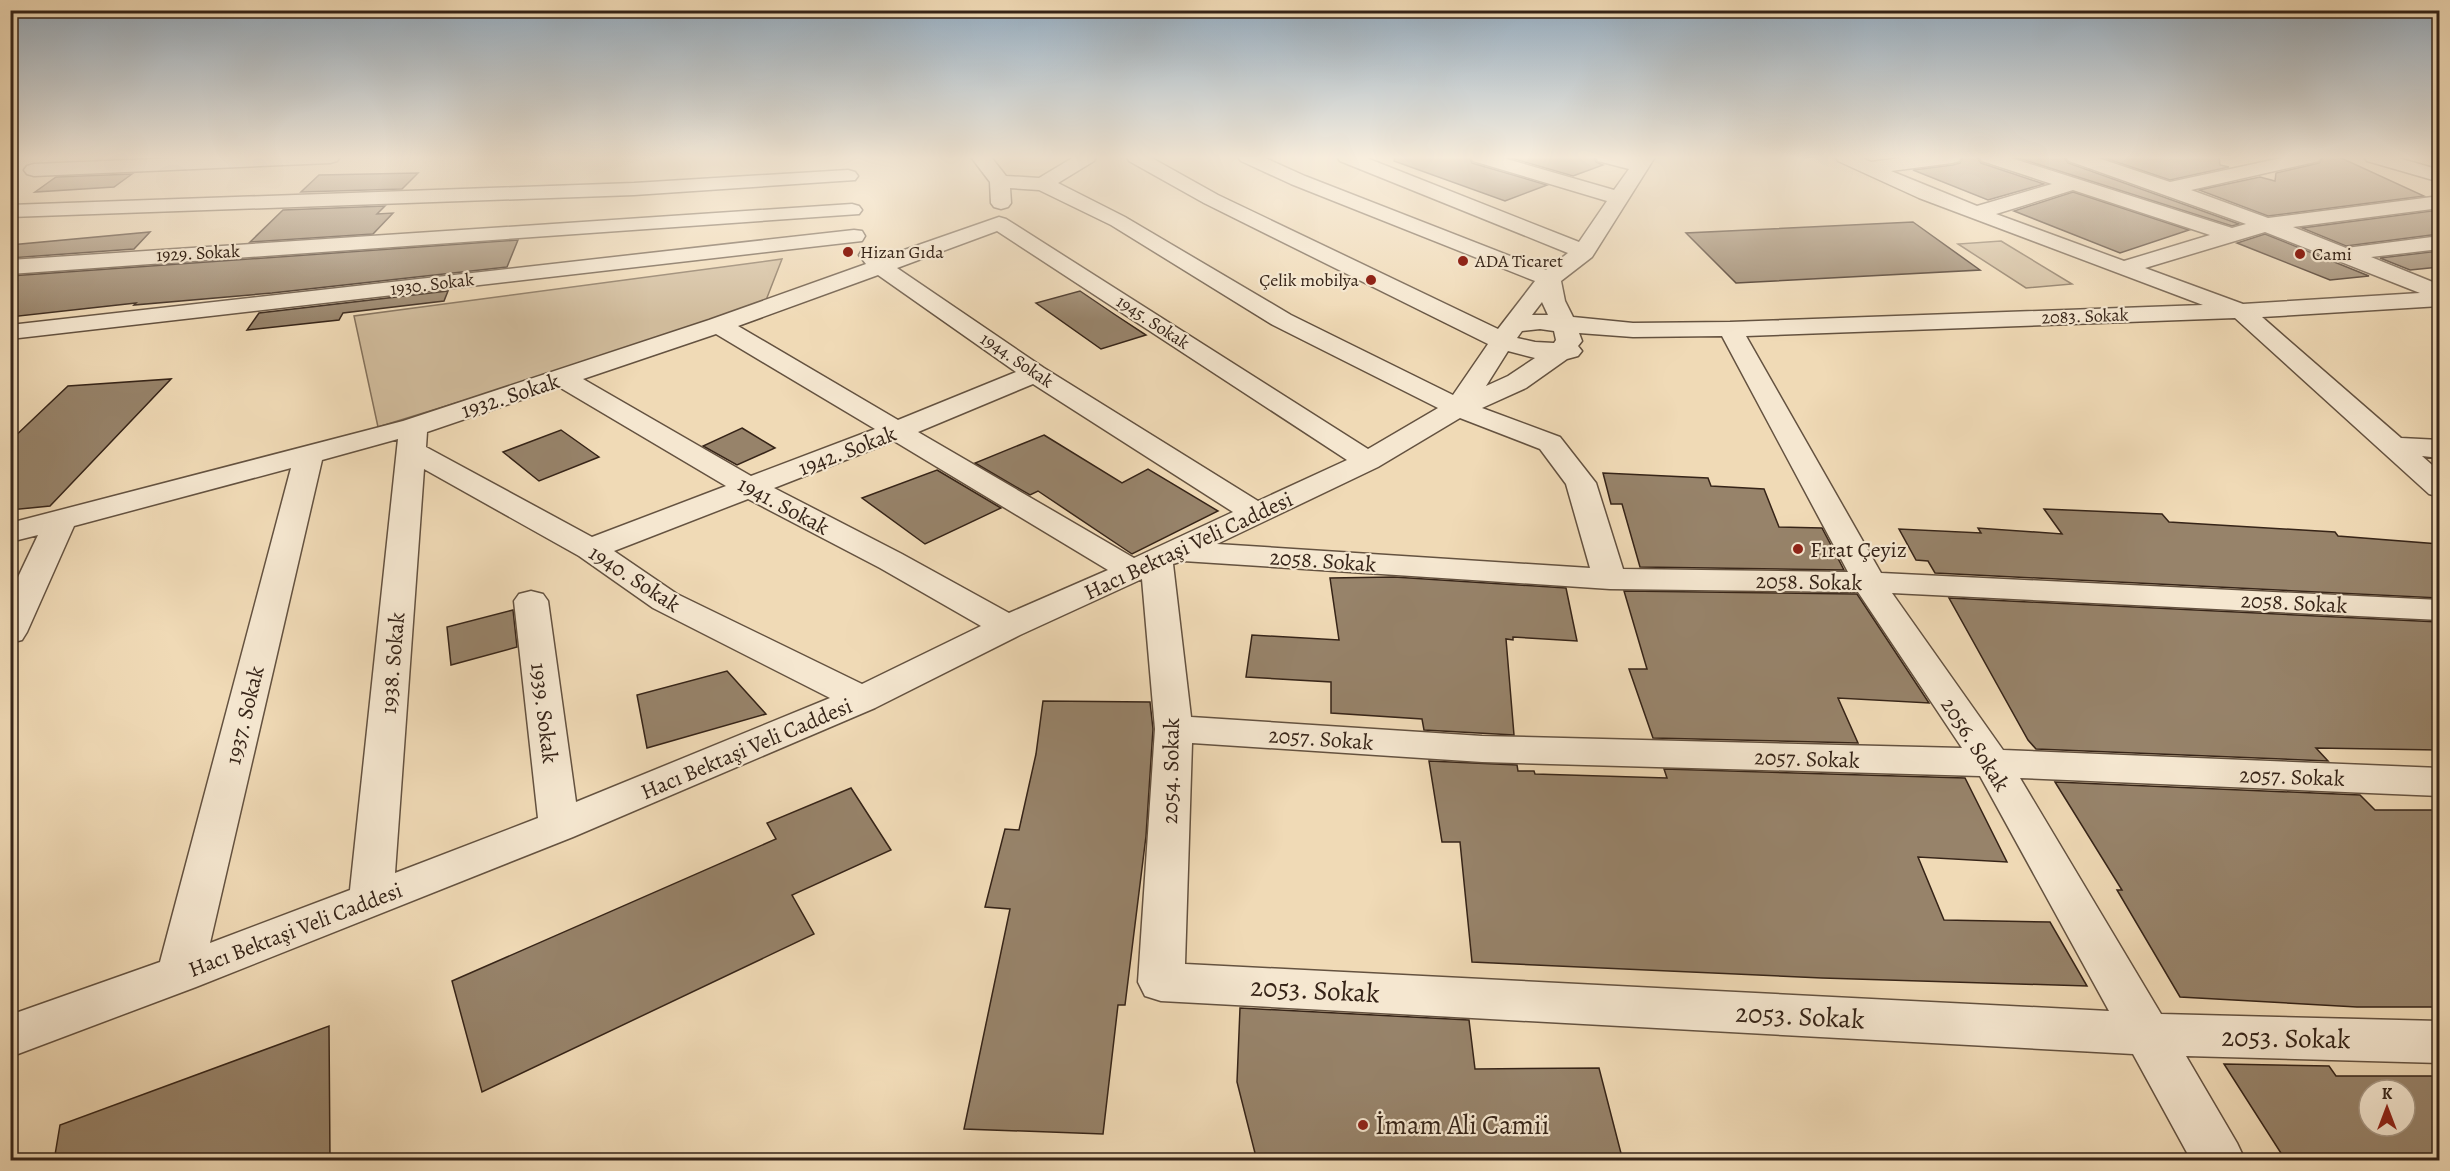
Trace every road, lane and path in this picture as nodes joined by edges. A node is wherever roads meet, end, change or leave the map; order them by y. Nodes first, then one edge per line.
1 (221, 212) edge
2 (829, 212) edge
3 (852, 212) edge
4 (999, 212) edge
5 (1100, 212) edge
6 (1239, 212) edge
7 (1379, 212) edge
8 (1483, 212) edge
9 (1609, 212) edge
10 (1973, 212) edge
11 (1981, 212) edge
12 (2159, 212) edge
13 (2235, 212) edge
14 (2364, 212) edge
15 (1976, 213) junction
16 (999, 223) junction
17 (2268, 224) junction
18 (2232, 235) junction
19 (854, 236) junction
20 (2439, 242) edge
21 (1584, 252) junction
22 (174, 254) junction
23 (2346, 254) junction
24 (880, 266) junction
25 (10, 267) edge
26 (2123, 268) junction
27 (1550, 279) junction
28 (2432, 298) edge
29 (2241, 311) junction
30 (2439, 314) edge
31 (1564, 324) junction
32 (718, 325) junction
33 (1730, 329) junction
34 (1509, 332) junction
35 (10, 333) edge
36 (1561, 351) junction
37 (1035, 374) junction
38 (562, 378) junction
39 (1458, 408) junction
40 (896, 431) junction
41 (412, 438) junction
42 (2392, 446) junction
43 (2439, 449) edge
44 (309, 455) junction
45 (1368, 461) junction
46 (750, 488) junction
47 (2439, 488) edge
48 (1257, 514) junction
49 (61, 520) junction
50 (10, 533) edge
51 (590, 549) junction
52 (1156, 561) junction
53 (1610, 579) junction
54 (1872, 582) junction
55 (531, 601) dead end
56 (2439, 610) edge
57 (1008, 627) junction
58 (11, 630) edge
59 (862, 699) junction
60 (1174, 729) junction
61 (1992, 763) junction
62 (2439, 782) edge
63 (559, 826) junction
64 (371, 900) junction
65 (180, 974) junction
66 (1161, 982) joint
67 (2146, 1034) junction
68 (10, 1036) edge
69 (2439, 1042) edge
70 (2219, 1161) edge

1 - 22 street
2 - 22 street, 1929. Sokak
3 - 19 street
4 - 16 street
5 - 39 street
6 - 34 street
7 - 27 street
8 - 21 street
9 - 21 street, Hacı Bektaşi Veli Caddesi
10 - 15 street
11 - 15 street
12 - 18 street
13 - 17 street
14 - 17 street
15 - 26 street
16 - 24 street, 1932. Sokak
16 - 45 street, 1945. Sokak
17 - 18 street
17 - 23 street
18 - 26 street
19 - 24 street, 1944. Sokak
19 - 35 street, 1930. Sokak
20 - 23 street
21 - 27 street, Hacı Bektaşi Veli Caddesi
22 - 25 street, 1929. Sokak
23 - 28 street
24 - 32 street, 1932. Sokak
24 - 37 street, 1944. Sokak
26 - 29 street
27 - 31 street
27 - 34 street, Hacı Bektaşi Veli Caddesi
28 - 29 street, 2083. Sokak
28 - 30 street
29 - 33 street, 2083. Sokak
29 - 42 street
31 - 33 street
31 - 34 street
31 - 36 street
32 - 38 street, 1932. Sokak
32 - 40 street
33 - 36 street
33 - 54 street, 2056. Sokak
34 - 36 street
34 - 39 street, Hacı Bektaşi Veli Caddesi
36 - 39 street, Hacı Bektaşi Veli Caddesi
37 - 40 street, 1942. Sokak
37 - 48 street, 1944. Sokak
38 - 41 street, 1932. Sokak
38 - 46 street, 1941. Sokak
39 - 45 street, Hacı Bektaşi Veli Caddesi
39 - 53 street
40 - 46 street, 1942. Sokak
40 - 52 street
41 - 44 street, 1932. Sokak
41 - 51 street, 1940. Sokak
41 - 64 street, 1938. Sokak
42 - 43 street
42 - 47 street
44 - 49 street, 1932. Sokak
44 - 65 street, 1937. Sokak
45 - 48 street, Hacı Bektaşi Veli Caddesi
46 - 51 street, 1942. Sokak
46 - 57 street, 1941. Sokak
48 - 52 street, Hacı Bektaşi Veli Caddesi
49 - 50 street, 1932. Sokak
49 - 58 street
51 - 59 street, 1940. Sokak
52 - 53 street, 2058. Sokak
52 - 57 street, Hacı Bektaşi Veli Caddesi
52 - 60 street, 2054. Sokak
53 - 54 street, 2058. Sokak
54 - 56 street, 2058. Sokak
54 - 61 street, 2056. Sokak
55 - 63 street, 1939. Sokak
57 - 59 street, Hacı Bektaşi Veli Caddesi
59 - 63 street, Hacı Bektaşi Veli Caddesi
60 - 61 street, 2057. Sokak
60 - 66 street, 2054. Sokak
61 - 62 street, 2057. Sokak
61 - 67 street, 2056. Sokak
63 - 64 street, Hacı Bektaşi Veli Caddesi
64 - 65 street, Hacı Bektaşi Veli Caddesi
65 - 68 street, Hacı Bektaşi Veli Caddesi
66 - 67 street, 2053. Sokak
67 - 69 street, 2053. Sokak
67 - 70 street, 2056. Sokak

